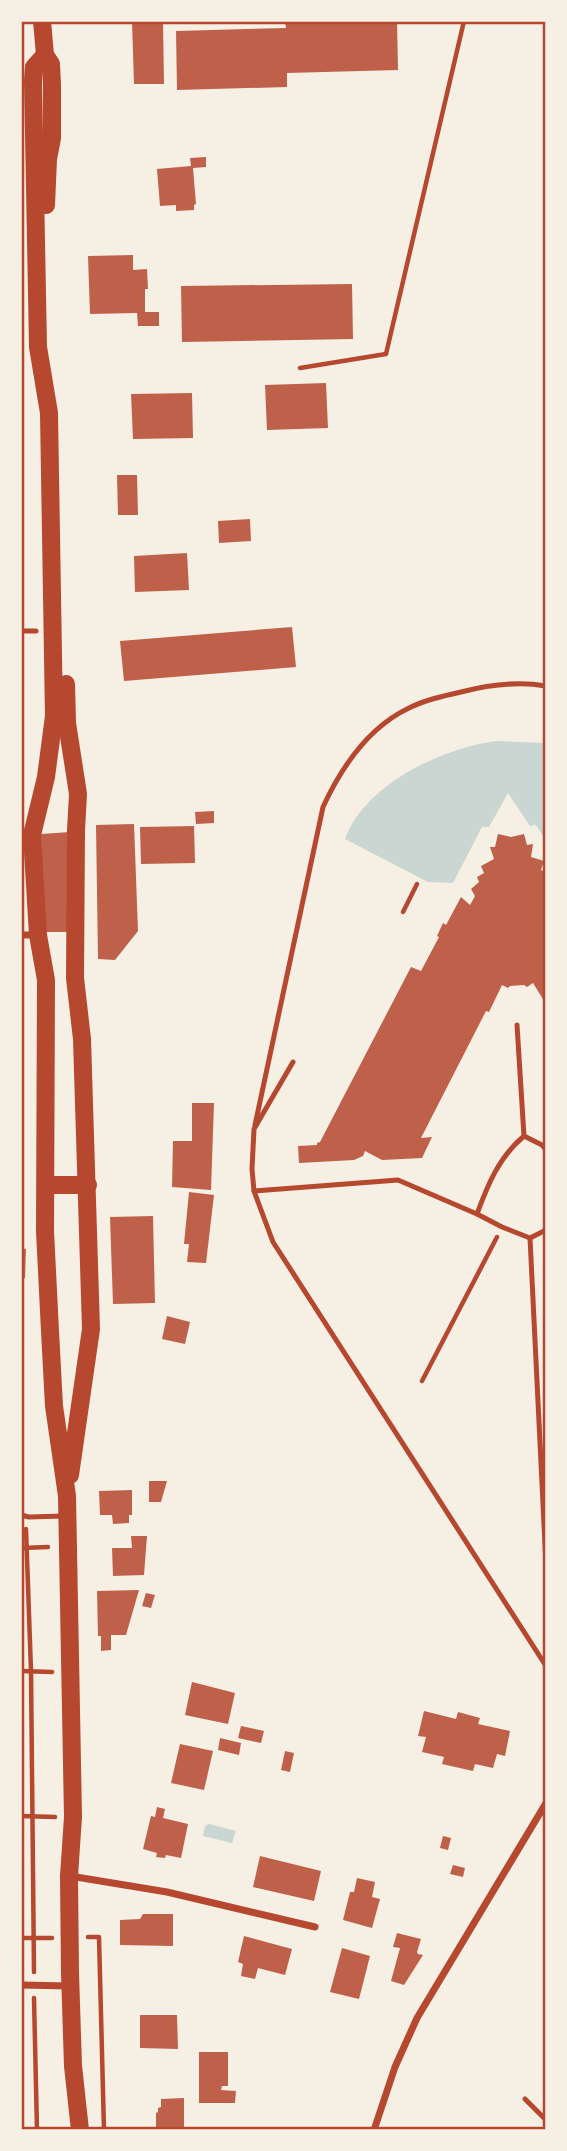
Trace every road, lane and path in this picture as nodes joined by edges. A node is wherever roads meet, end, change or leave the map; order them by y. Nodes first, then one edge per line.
1 (42, 21) edge
2 (464, 21) edge
3 (33, 63) edge
4 (300, 368) dead end
5 (21, 631) edge
6 (36, 631) dead end
7 (546, 686) edge
8 (417, 884) dead end
9 (403, 912) dead end
10 (30, 934) edge
11 (75, 978) junction
12 (46, 980) junction
13 (517, 1025) dead end
14 (293, 1062) dead end
15 (254, 1129) junction
16 (524, 1136) junction
17 (546, 1150) edge
18 (46, 1185) junction
19 (88, 1185) junction
20 (254, 1191) junction
21 (477, 1214) junction
22 (502, 1227) junction
23 (546, 1230) edge
24 (530, 1238) junction
25 (52, 1373) junction
26 (83, 1376) junction
27 (422, 1381) dead end
28 (67, 1496) junction
29 (21, 1515) edge
30 (67, 1516) junction
31 (29, 1517) junction
32 (68, 1546) junction
33 (24, 1548) edge
34 (546, 1565) edge
35 (546, 1666) edge
36 (21, 1671) edge
37 (31, 1671) junction
38 (70, 1672) junction
39 (546, 1804) edge
40 (21, 1816) edge
41 (33, 1816) junction
42 (72, 1817) junction
43 (69, 1876) junction
44 (314, 1927) dead end
45 (21, 1985) edge
46 (71, 1986) junction
47 (34, 1987) junction
48 (525, 2099) dead end
49 (546, 2120) edge
50 (37, 2130) edge
51 (80, 2130) edge
52 (374, 2130) edge

1 - 3 main road
2 - 4 path
3 - 10 main road
3 - 11 main road
5 - 6 lane
7 - 15 lane
8 - 9 path
10 - 12 main road
11 - 12 main road
11 - 19 main road
12 - 18 main road
13 - 16 lane
14 - 15 lane
15 - 20 lane
16 - 17 lane
16 - 21 lane
18 - 19 main road
18 - 25 main road
19 - 26 main road
20 - 21 lane
20 - 35 lane
21 - 22 lane
22 - 24 lane
22 - 27 path
23 - 24 lane
24 - 34 lane
25 - 26 main road
25 - 28 main road
26 - 28 main road
28 - 30 main road
29 - 31 lane
30 - 31 lane
30 - 32 main road
31 - 33 path
32 - 33 path
32 - 38 main road
33 - 37 path
36 - 37 path
37 - 38 path
37 - 41 path
38 - 42 main road
39 - 52 street
40 - 41 path
41 - 42 path
41 - 47 path
42 - 43 main road
43 - 44 street
43 - 46 main road
45 - 47 street
46 - 47 street
46 - 51 main road
47 - 50 path
48 - 49 lane

